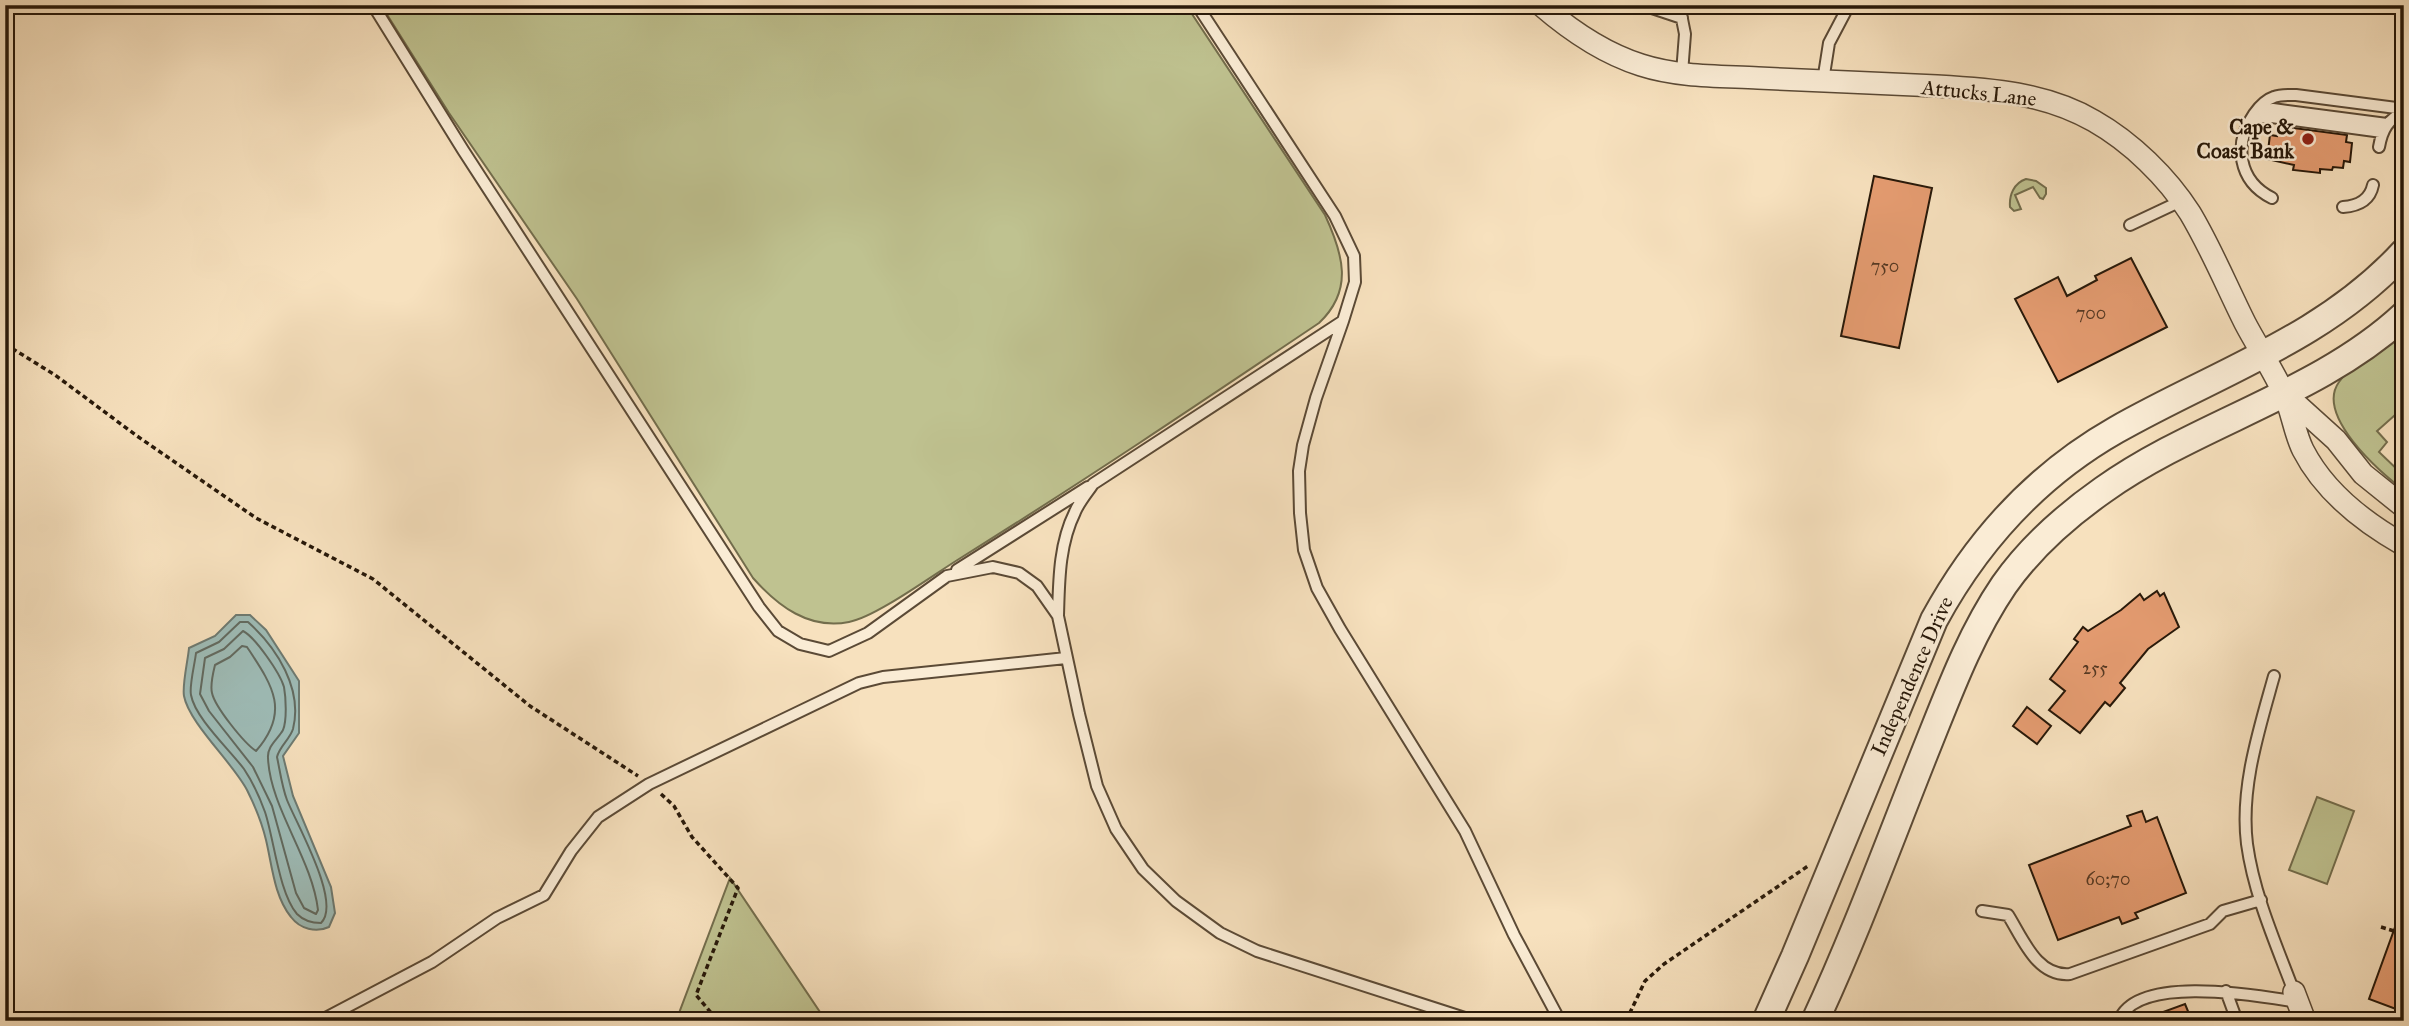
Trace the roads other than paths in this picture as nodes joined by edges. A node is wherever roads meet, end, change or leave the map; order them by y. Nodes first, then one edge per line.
1 (373, 5) edge
2 (1197, 5) edge
3 (1541, 5) edge
4 (1643, 5) edge
5 (1682, 5) edge
6 (1849, 5) edge
7 (1682, 18) junction
8 (1682, 73) junction
9 (1823, 81) junction
10 (2401, 112) edge
11 (2255, 113) junction
12 (2385, 128) junction
13 (2379, 147) dead end
14 (2373, 185) dead end
15 (2272, 198) dead end
16 (2181, 201) junction
17 (2343, 207) dead end
18 (2130, 225) dead end
19 (2404, 252) edge
20 (2404, 315) edge
21 (1343, 321) junction
22 (2262, 356) junction
23 (2283, 392) junction
24 (1093, 484) junction
25 (2404, 507) edge
26 (2404, 545) edge
27 (947, 576) junction
28 (1058, 616) junction
29 (1066, 658) junction
30 (2274, 676) dead end
31 (2261, 900) junction
32 (1982, 911) dead end
33 (2226, 991) junction
34 (2299, 1005) edge
35 (320, 1021) edge
36 (1474, 1021) edge
37 (1560, 1021) edge
38 (1766, 1021) edge
39 (1815, 1021) edge
40 (2119, 1021) edge
41 (2237, 1021) edge

1 - 27 lane
2 - 21 lane
3 - 8 street, Attucks Lane
4 - 7 lane
5 - 7 lane
6 - 9 lane
7 - 8 lane
8 - 9 street, Attucks Lane
9 - 16 street, Attucks Lane
10 - 11 lane
10 - 12 lane
11 - 12 lane
11 - 15 lane
12 - 13 lane
14 - 17 lane
16 - 18 lane
16 - 22 street, Attucks Lane
19 - 22 street, Independence Drive
20 - 23 street, Independence Drive
21 - 24 lane
21 - 37 lane
22 - 23 street, Attucks Lane
22 - 38 street, Independence Drive
23 - 25 street, Attucks Lane
23 - 26 street, Attucks Lane
23 - 39 street, Independence Drive
24 - 27 lane
24 - 28 lane
27 - 28 lane
28 - 29 lane
29 - 35 lane
29 - 36 lane
30 - 31 lane
31 - 32 lane
31 - 34 lane
33 - 34 lane
33 - 40 lane
33 - 41 lane

